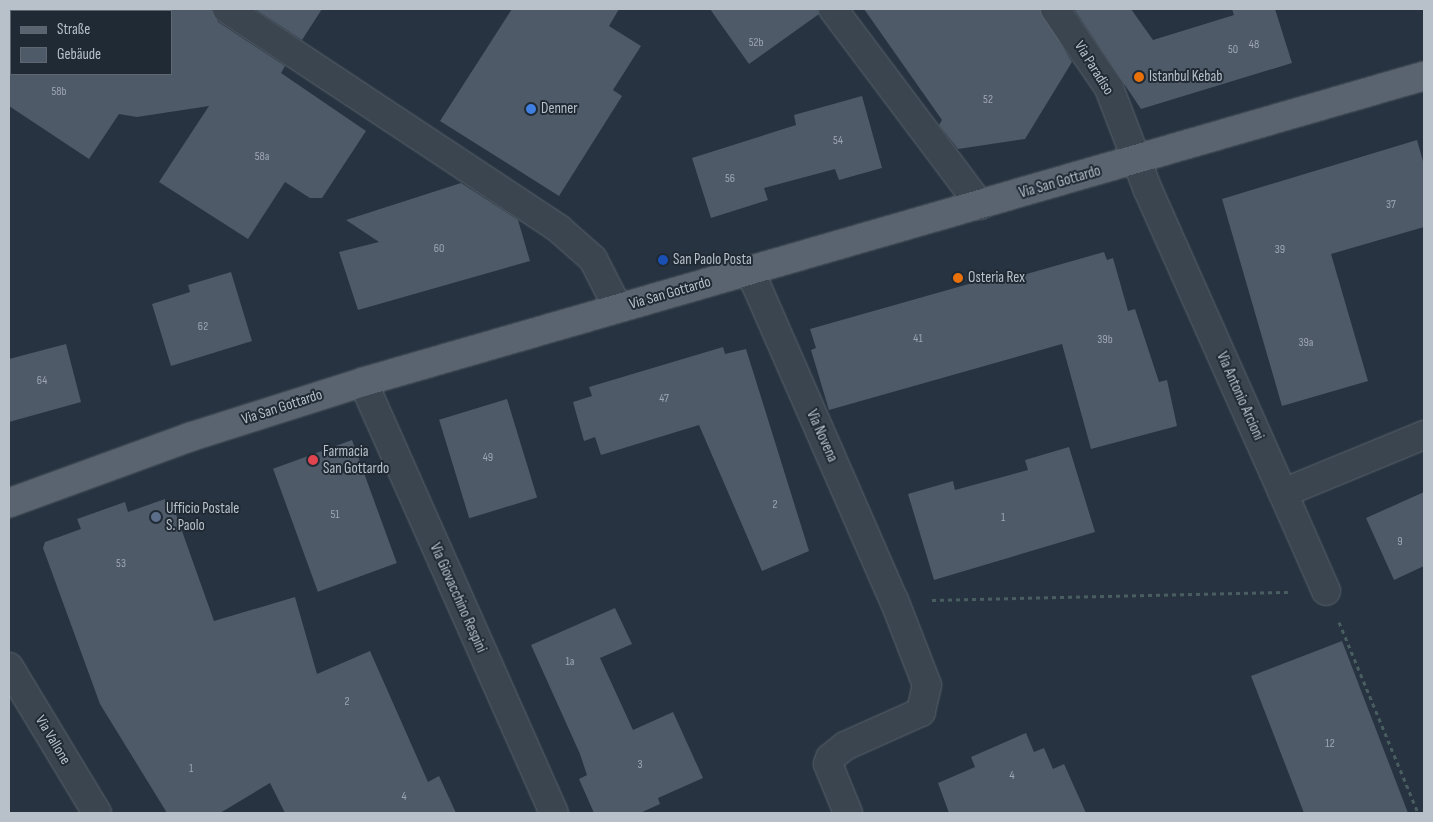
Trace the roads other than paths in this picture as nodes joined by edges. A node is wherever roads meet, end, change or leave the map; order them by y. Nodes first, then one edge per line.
1 (227, 9) edge
2 (834, 9) edge
3 (1055, 9) edge
4 (1424, 76) edge
5 (1137, 160) junction
6 (980, 205) junction
7 (750, 271) junction
8 (618, 308) junction
9 (363, 382) junction
10 (1424, 435) edge
11 (1283, 493) junction
12 (9, 503) edge
13 (1326, 591) road end
14 (9, 667) edge
15 (97, 813) edge
16 (554, 813) edge
17 (848, 813) edge

1 - 8 street
2 - 6 street
3 - 5 street, Via Paradiso
4 - 5 main road, Via San Gottardo
5 - 6 main road, Via San Gottardo
5 - 11 street, Via Antonio Arcioni
6 - 7 main road, Via San Gottardo
7 - 8 main road, Via San Gottardo
7 - 17 street, Via Novena
8 - 9 main road, Via San Gottardo
9 - 12 main road, Via San Gottardo
9 - 16 street, Via Giovacchino Respini
10 - 11 street
11 - 13 street, Via Antonio Arcioni
14 - 15 street, Via Vallone

